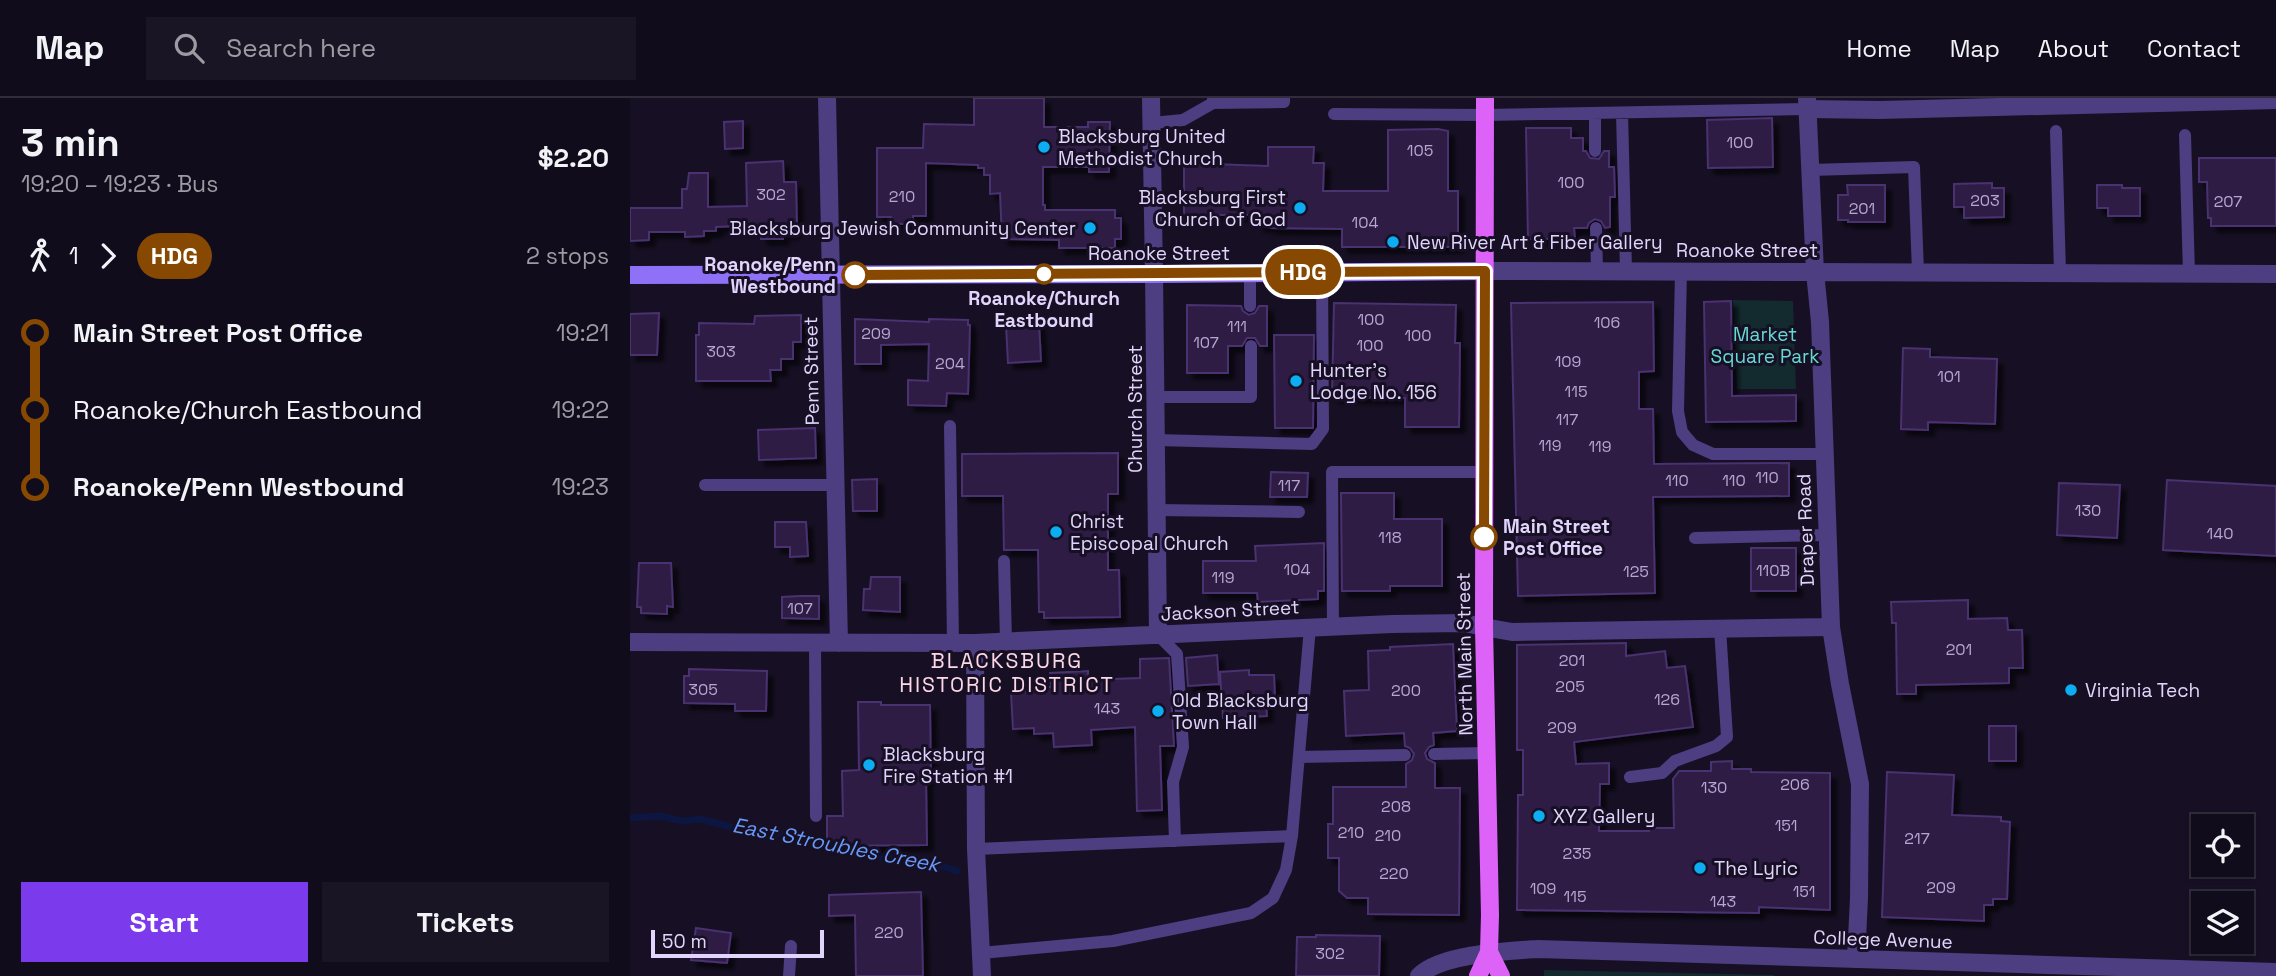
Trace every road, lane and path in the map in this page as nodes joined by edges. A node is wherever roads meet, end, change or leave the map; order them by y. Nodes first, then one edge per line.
1 (827, 98) edge
2 (1151, 98) edge
3 (1284, 98) edge
4 (2276, 100) edge
5 (1213, 101) edge
6 (2010, 102) edge
7 (1807, 103) edge
8 (1485, 107) edge
9 (1595, 113) junction
10 (1622, 113) junction
11 (1334, 114) dead end
12 (1152, 123) junction
13 (2056, 131) dead end
14 (2185, 135) dead end
15 (1595, 151) dead end
16 (1810, 170) junction
17 (1596, 228) dead end
18 (1485, 271) junction
19 (1597, 271) junction
20 (1626, 271) junction
21 (1681, 271) junction
22 (1322, 272) junction
23 (1815, 272) junction
24 (1918, 272) junction
25 (1250, 273) junction
26 (2060, 273) junction
27 (1154, 274) junction
28 (2189, 274) junction
29 (2276, 274) edge
30 (630, 275) edge
31 (831, 275) junction
32 (1250, 306) dead end
33 (1251, 346) dead end
34 (1156, 397) junction
35 (950, 426) dead end
36 (1156, 440) junction
37 (1824, 454) junction
38 (1485, 472) junction
39 (705, 485) dead end
40 (835, 485) junction
41 (1157, 510) junction
42 (1300, 512) dead end
43 (1826, 535) junction
44 (1695, 538) dead end
45 (1004, 561) dead end
46 (1333, 626) junction
47 (1310, 627) junction
48 (1483, 627) junction
49 (1831, 627) junction
50 (1720, 628) junction
51 (1158, 635) junction
52 (630, 642) edge
53 (1006, 642) junction
54 (815, 643) junction
55 (839, 643) junction
56 (953, 643) junction
57 (975, 643) junction
58 (1487, 753) junction
59 (1434, 754) dead end
60 (1405, 755) dead end
61 (1300, 757) junction
62 (1630, 777) dead end
63 (816, 816) dead end
64 (1292, 836) junction
65 (1175, 841) junction
66 (976, 849) junction
67 (791, 946) dead end
68 (1489, 952) junction
69 (981, 953) junction
70 (1856, 959) junction
71 (2276, 972) edge
72 (789, 976) edge
73 (982, 976) edge
74 (1419, 976) edge
75 (1478, 976) edge
76 (1501, 976) edge

1 - 31 street, Penn Street
2 - 12 street, Church Street
3 - 5 lane
4 - 6 street
5 - 12 lane
6 - 7 street
7 - 10 lane
7 - 16 street, Draper Road
8 - 9 lane
8 - 11 lane
8 - 18 main road, North Main Street
9 - 10 lane
9 - 15 lane
10 - 20 lane
12 - 27 street, Church Street
13 - 26 lane
14 - 28 lane
16 - 23 street, Draper Road
16 - 24 lane
17 - 19 lane
18 - 19 street, Roanoke Street
18 - 22 main road, Roanoke Street
18 - 38 main road, North Main Street
19 - 20 street, Roanoke Street
20 - 21 street, Roanoke Street
21 - 23 street, Roanoke Street
21 - 37 lane
22 - 25 main road, Roanoke Street
22 - 36 lane
23 - 24 street, Roanoke Street
23 - 37 street, Draper Road
24 - 26 street, Roanoke Street
25 - 27 main road, Roanoke Street
25 - 32 lane
26 - 28 street, Roanoke Street
27 - 31 main road, Roanoke Street
27 - 34 street, Church Street
28 - 29 street, Roanoke Street
30 - 31 main road, Roanoke Street
31 - 40 street, Penn Street
33 - 34 lane
34 - 36 street, Church Street
35 - 56 lane
36 - 41 street, Church Street
37 - 43 street, Draper Road
38 - 46 lane
38 - 48 main road, North Main Street
39 - 40 lane
40 - 55 street, Penn Street
41 - 42 lane
41 - 51 street, Church Street
43 - 44 lane
43 - 49 street, Draper Road
45 - 53 lane
46 - 47 street, Jackson Street
46 - 48 street, Jackson Street
47 - 51 street, Jackson Street
47 - 61 lane
48 - 50 street, Jackson Street
48 - 58 main road, North Main Street
49 - 50 street, Jackson Street
49 - 70 street, Draper Road
50 - 62 lane
51 - 53 street, Jackson Street
51 - 65 lane
52 - 54 street, Jackson Street
53 - 57 street, Jackson Street
54 - 55 street, Jackson Street
54 - 63 lane
55 - 56 street, Jackson Street
56 - 57 street, Jackson Street
57 - 66 street
58 - 59 lane
58 - 68 main road, North Main Street
60 - 61 lane
61 - 64 lane
64 - 65 lane
64 - 69 lane
65 - 66 lane
66 - 69 street
67 - 72 lane
68 - 70 street, College Avenue
68 - 74 street, College Avenue
68 - 75 main road, North Main Street
68 - 76 main road, North Main Street
69 - 73 street
70 - 71 street, College Avenue

